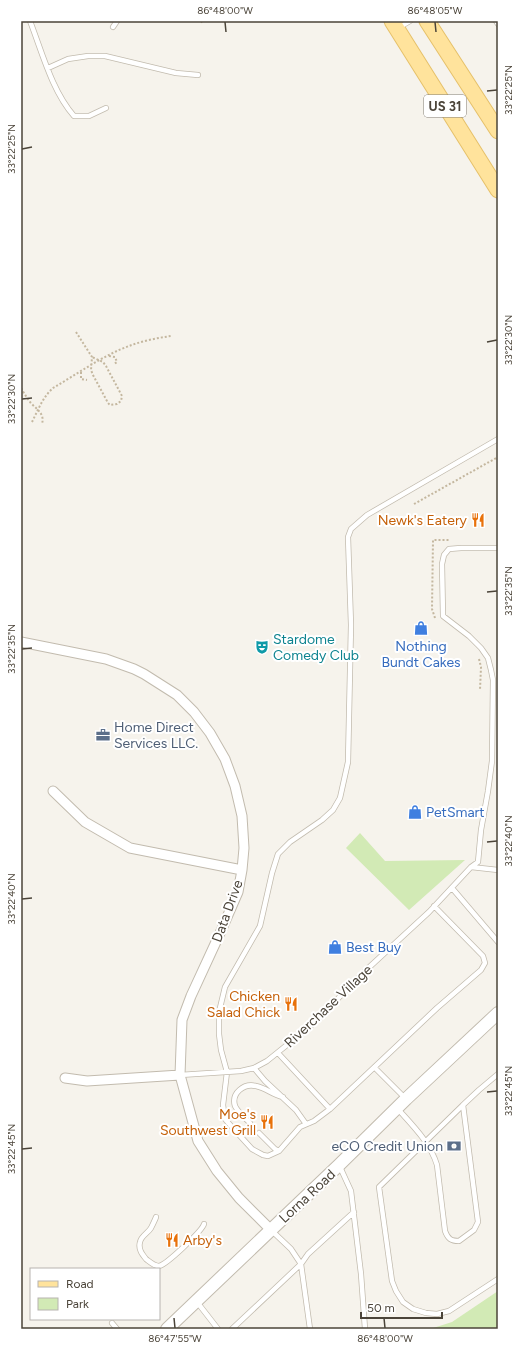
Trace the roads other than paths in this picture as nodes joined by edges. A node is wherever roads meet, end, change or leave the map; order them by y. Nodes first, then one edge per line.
1 (30, 21) edge
2 (117, 21) edge
3 (410, 21) edge
4 (427, 21) edge
5 (496, 21) edge
6 (498, 24) edge
7 (394, 25) edge
8 (113, 27) dead end
9 (48, 68) junction
10 (198, 75) dead end
11 (106, 108) dead end
12 (498, 131) edge
13 (498, 190) edge
14 (498, 439) edge
15 (498, 548) edge
16 (21, 642) edge
17 (53, 791) dead end
18 (471, 867) junction
19 (242, 870) junction
20 (498, 870) edge
21 (452, 888) junction
22 (434, 906) junction
23 (498, 942) edge
24 (498, 1013) edge
25 (278, 1053) junction
26 (254, 1068) junction
27 (375, 1068) junction
28 (227, 1072) junction
29 (498, 1074) edge
30 (180, 1075) junction
31 (65, 1078) dead end
32 (283, 1097) junction
33 (406, 1099) junction
34 (463, 1105) junction
35 (397, 1108) junction
36 (330, 1109) junction
37 (250, 1123) dead end
38 (306, 1124) junction
39 (259, 1133) dead end
40 (425, 1142) junction
41 (279, 1151) junction
42 (339, 1165) junction
43 (354, 1212) junction
44 (156, 1216) dead end
45 (204, 1224) dead end
46 (271, 1230) junction
47 (301, 1264) junction
48 (498, 1279) edge
49 (197, 1301) junction
50 (112, 1323) dead end
51 (117, 1329) edge
52 (167, 1329) edge
53 (218, 1329) edge
54 (232, 1329) edge
55 (310, 1329) edge
56 (365, 1329) edge

1 - 9 lane
2 - 8 lane
3 - 7 lane
4 - 12 main road, US 31
5 - 6 lane
7 - 13 main road, US 31
9 - 10 lane
9 - 11 lane
14 - 28 lane
15 - 18 lane, Riverchase Village
16 - 19 street, Data Drive
17 - 19 street
18 - 20 lane
18 - 21 lane, Riverchase Village
19 - 30 street, Data Drive
21 - 22 lane, Riverchase Village
21 - 23 lane
22 - 25 lane, Riverchase Village
22 - 27 lane
24 - 33 street, Lorna Road
25 - 26 lane, Riverchase Village
25 - 36 lane
26 - 28 lane, Riverchase Village
26 - 32 lane
27 - 33 lane
27 - 36 lane
28 - 30 lane, Riverchase Village
28 - 41 lane
29 - 34 lane
30 - 31 street
30 - 46 street, Data Drive
32 - 37 lane
32 - 38 lane
33 - 35 street, Lorna Road
34 - 40 lane
34 - 40 lane
35 - 40 lane
35 - 42 street, Lorna Road
36 - 38 lane
38 - 41 lane
39 - 41 lane
40 - 48 lane
42 - 43 lane
42 - 46 street, Lorna Road
43 - 47 lane
43 - 56 lane
44 - 45 lane
46 - 47 lane
46 - 49 street, Lorna Road
47 - 54 lane
47 - 55 lane
49 - 52 street, Lorna Road
49 - 53 lane
50 - 51 lane

